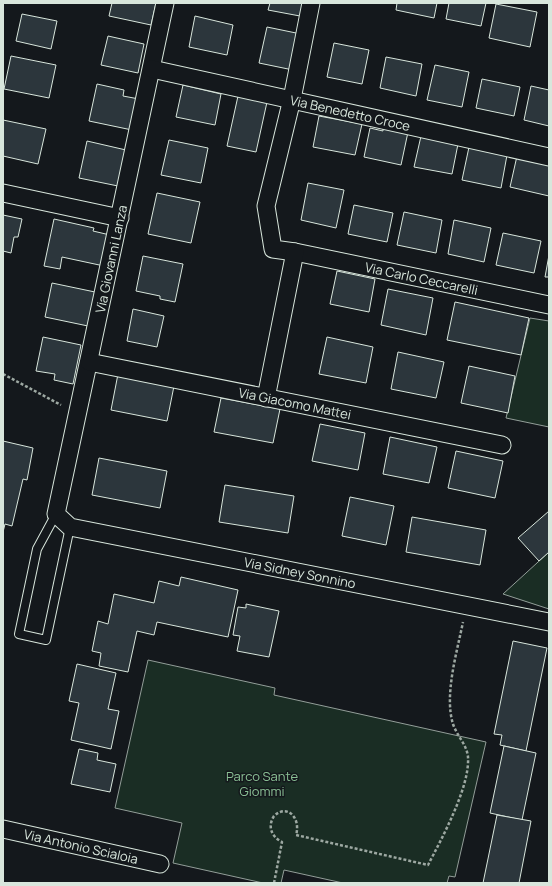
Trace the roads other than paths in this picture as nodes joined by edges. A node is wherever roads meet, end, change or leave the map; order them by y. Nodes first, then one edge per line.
1 (165, 3) edge
2 (311, 3) edge
3 (152, 69) junction
4 (292, 99) junction
5 (549, 157) edge
6 (3, 193) edge
7 (120, 218) junction
8 (295, 252) junction
9 (549, 305) edge
10 (89, 362) junction
11 (266, 398) junction
12 (502, 445) dead end
13 (56, 514) junction
14 (70, 527) junction
15 (549, 622) edge
16 (3, 829) edge
17 (160, 864) dead end

1 - 3 street, Via Giovanni Lanza
2 - 4 street
3 - 4 street, Via Benedetto Croce
3 - 7 street, Via Giovanni Lanza
4 - 5 street, Via Benedetto Croce
4 - 8 street, Via Carlo Ceccarelli
6 - 7 street
7 - 10 street, Via Giovanni Lanza
8 - 9 street, Via Carlo Ceccarelli
8 - 11 street
10 - 11 street, Via Giacomo Mattei
10 - 13 street, Via Giovanni Lanza
11 - 12 street, Via Giacomo Mattei
13 - 14 street
13 - 14 lane
14 - 15 street, Via Sidney Sonnino
16 - 17 street, Via Antonio Scialoia

